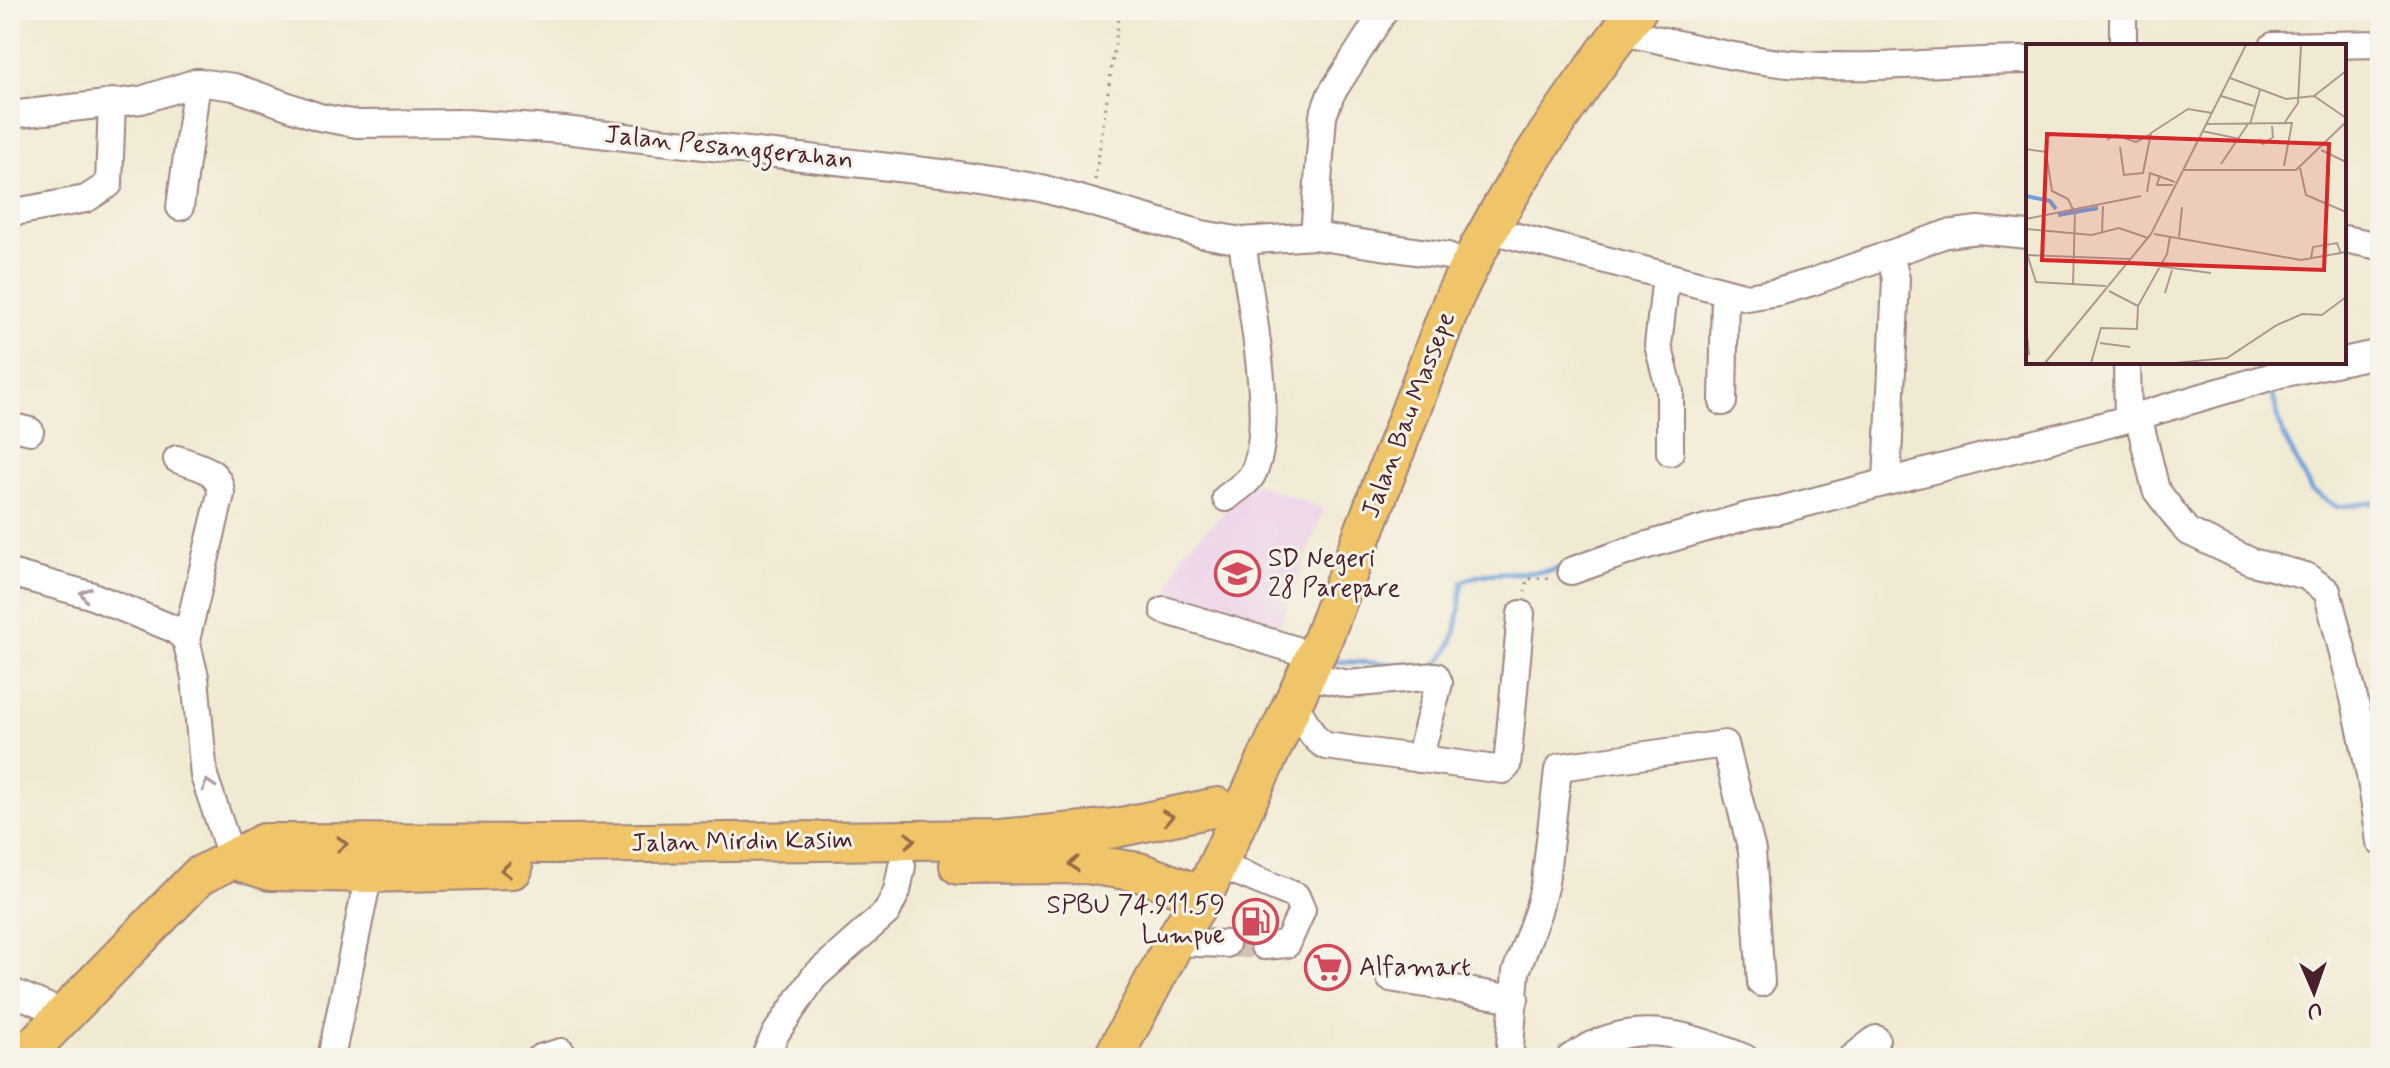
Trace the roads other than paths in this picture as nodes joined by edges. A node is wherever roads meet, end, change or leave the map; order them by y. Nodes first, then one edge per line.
1 (1385, 10) edge
2 (2123, 10) edge
3 (1622, 17) edge
4 (2123, 44) edge
5 (2380, 44) edge
6 (2346, 45) edge
7 (2026, 60) edge
8 (197, 82) junction
9 (112, 102) junction
10 (10, 115) edge
11 (180, 207) dead end
12 (10, 213) edge
13 (1496, 218) junction
14 (2026, 235) edge
15 (1314, 236) junction
16 (2346, 239) edge
17 (1242, 241) junction
18 (2380, 246) edge
19 (1890, 254) junction
20 (1448, 256) junction
21 (1666, 276) junction
22 (1725, 292) junction
23 (2380, 353) edge
24 (2346, 361) edge
25 (2127, 364) edge
26 (2333, 364) edge
27 (1723, 402) dead end
28 (2130, 413) junction
29 (1670, 452) dead end
30 (177, 459) dead end
31 (1888, 476) junction
32 (1226, 498) dead end
33 (1571, 571) road end
34 (10, 573) edge
35 (37, 582) junction
36 (10, 585) edge
37 (1164, 610) dead end
38 (1521, 614) road end
39 (186, 640) junction
40 (1297, 676) junction
41 (1419, 759) junction
42 (1217, 807) junction
43 (2380, 842) edge
44 (560, 856) junction
45 (255, 858) junction
46 (902, 866) junction
47 (369, 873) junction
48 (1201, 883) junction
49 (1178, 936) junction
50 (1226, 944) tunnel mouth
51 (1264, 946) tunnel mouth
52 (1390, 978) dead end
53 (1761, 983) dead end
54 (10, 991) edge
55 (1515, 999) junction
56 (65, 1014) junction
57 (1876, 1039) dead end
58 (22, 1058) edge
59 (331, 1058) edge
60 (764, 1058) edge
61 (1113, 1058) edge
62 (1509, 1058) edge
63 (1570, 1058) edge
64 (1745, 1058) edge
65 (1852, 1058) edge

1 - 15 street
2 - 4 street
3 - 7 street
3 - 13 highway, Jalan Bau Massepe
3 - 20 highway, Jalan Bau Massepe
5 - 6 street
8 - 9 street, Jalan Pesanggerahan
8 - 11 street
8 - 17 street, Jalan Pesanggerahan
9 - 10 street, Jalan Pesanggerahan
9 - 12 street
13 - 21 street
13 - 40 highway, Jalan Bau Massepe
14 - 19 street
15 - 17 street, Jalan Pesanggerahan
15 - 20 street, Jalan Pesanggerahan
16 - 18 street
17 - 32 street
19 - 22 street
19 - 31 street
20 - 40 highway, Jalan Bau Massepe
21 - 22 street
21 - 29 street
22 - 27 street
23 - 24 street
25 - 28 street
26 - 28 street
28 - 31 street
28 - 43 street
30 - 39 street
31 - 33 street
34 - 35 street
35 - 36 street
39 -> 35 street
37 - 40 street
38 - 41 street
45 -> 39 street
40 - 41 street
40 - 41 street
40 - 42 highway, Jalan Bau Massepe
40 - 48 highway, Jalan Bau Massepe
44 -> 42 highway, Jalan Mirdin Kasim
42 - 48 highway, Jalan Bau Massepe
45 -> 44 highway, Jalan Mirdin Kasim
44 - 46 highway, Jalan Mirdin Kasim
44 -> 47 highway, Jalan Mirdin Kasim
45 - 47 highway, Jalan Mirdin Kasim
45 - 56 highway
48 -> 46 highway, Jalan Mirdin Kasim
46 - 60 street
47 - 59 street
48 - 49 highway, Jalan Bau Massepe
48 - 51 street
49 - 50 street
49 - 61 highway, Jalan Bau Massepe
52 - 55 street
53 - 55 street
54 - 56 street
55 - 62 street
56 - 58 highway
57 - 65 street
63 - 64 street

